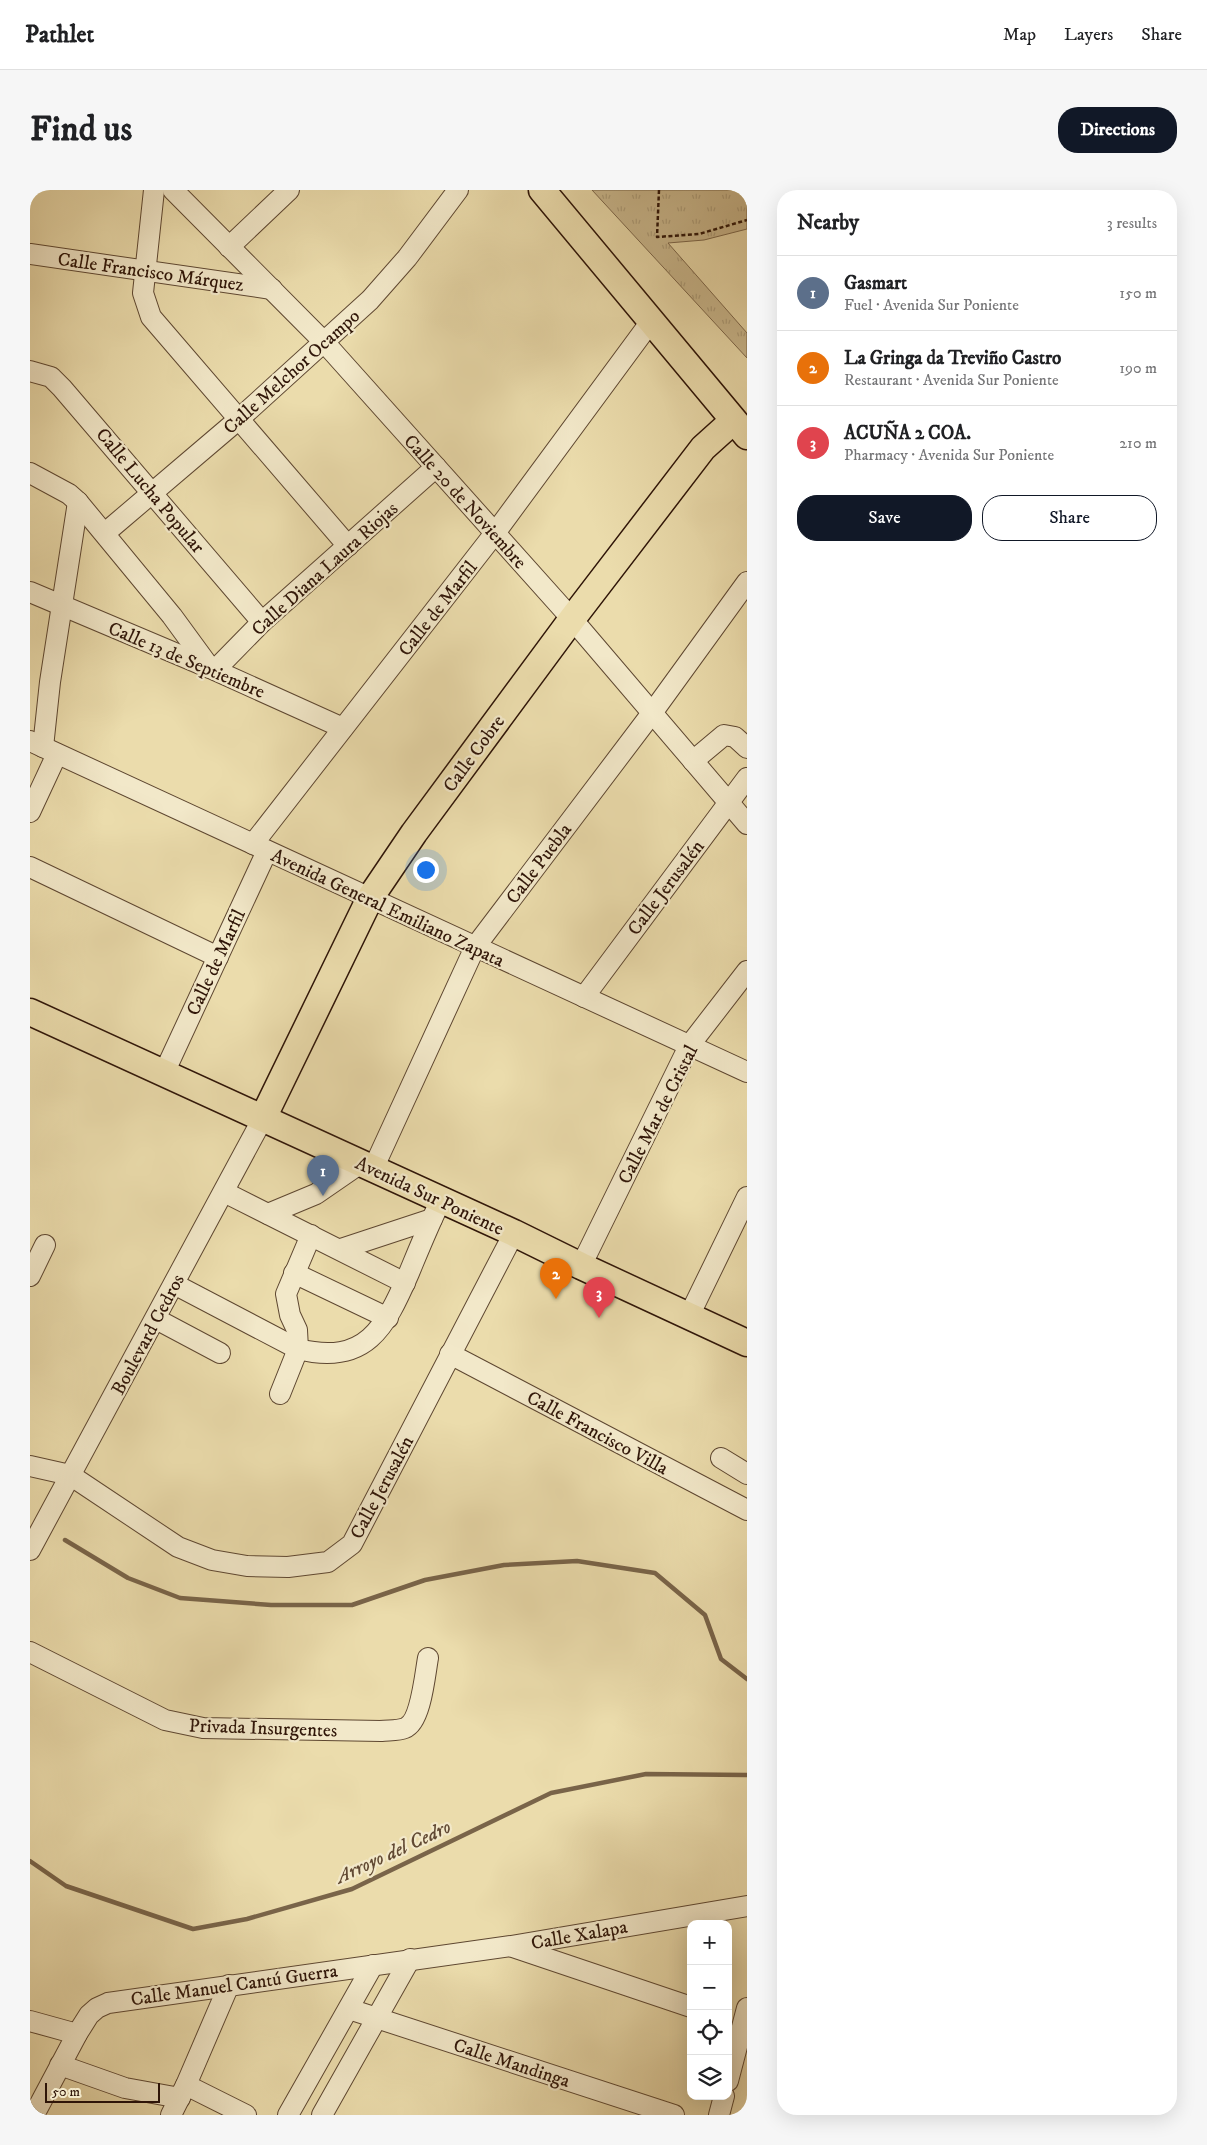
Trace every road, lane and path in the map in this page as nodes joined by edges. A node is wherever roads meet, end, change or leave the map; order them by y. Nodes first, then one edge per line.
1 (154, 190) edge
2 (173, 190) edge
3 (289, 190) edge
4 (458, 190) edge
5 (542, 190) edge
6 (658, 190) edge
7 (747, 220) edge
8 (230, 247) junction
9 (30, 254) edge
10 (146, 269) junction
11 (272, 289) junction
12 (652, 320) junction
13 (324, 342) junction
14 (30, 372) edge
15 (239, 419) junction
16 (744, 422) edge
17 (436, 467) junction
18 (30, 474) edge
19 (153, 492) junction
20 (78, 502) junction
21 (105, 532) junction
22 (495, 533) junction
23 (348, 546) junction
24 (747, 582) edge
25 (30, 592) edge
26 (61, 606) junction
27 (572, 619) junction
28 (262, 622) junction
29 (212, 669) junction
30 (652, 713) junction
31 (343, 728) junction
32 (43, 748) edge
33 (747, 748) edge
34 (693, 760) junction
35 (747, 778) edge
36 (728, 802) junction
37 (30, 812) edge
38 (747, 824) edge
39 (260, 848) junction
40 (30, 868) edge
41 (370, 898) junction
42 (475, 947) junction
43 (218, 957) junction
44 (747, 972) edge
45 (584, 997) junction
46 (30, 1012) edge
47 (690, 1046) junction
48 (747, 1072) edge
49 (164, 1073) junction
50 (263, 1118) junction
51 (367, 1166) junction
52 (224, 1192) junction
53 (747, 1197) edge
54 (437, 1210) junction
55 (268, 1214) junction
56 (514, 1233) junction
57 (311, 1235) junction
58 (45, 1245) dead end
59 (341, 1249) junction
60 (581, 1266) junction
61 (294, 1273) junction
62 (30, 1276) edge
63 (405, 1283) junction
64 (174, 1284) junction
65 (689, 1316) junction
66 (388, 1318) junction
67 (156, 1319) junction
68 (747, 1343) edge
69 (298, 1350) junction
70 (220, 1353) dead end
71 (450, 1354) junction
72 (280, 1394) dead end
73 (721, 1458) dead end
74 (31, 1467) edge
75 (747, 1474) edge
76 (70, 1475) junction
77 (747, 1510) edge
78 (30, 1550) edge
79 (30, 1652) edge
80 (428, 1658) dead end
81 (747, 1906) edge
82 (511, 1946) junction
83 (410, 1959) junction
84 (373, 1965) junction
85 (229, 1985) junction
86 (687, 2006) edge
87 (349, 2009) junction
88 (377, 2018) junction
89 (741, 2019) edge
90 (30, 2021) edge
91 (77, 2034) junction
92 (732, 2061) edge
93 (60, 2065) junction
94 (179, 2099) edge
95 (723, 2100) edge
96 (291, 2110) edge
97 (34, 2115) edge
98 (246, 2115) edge
99 (322, 2115) edge
100 (674, 2115) edge
101 (719, 2115) edge

1 - 10 street
2 - 8 street, Calle 20 de Noviembre
3 - 8 street
4 - 13 street, Calle Melchor Ocampo
5 - 12 main road
6 - 7 path
8 - 11 street, Calle 20 de Noviembre
9 - 10 street, Calle Francisco Márquez
10 - 11 street, Calle Francisco Márquez
10 - 15 street
11 - 13 street, Calle 20 de Noviembre
12 - 16 main road
12 - 22 street, Calle de Marfil
13 - 15 street, Calle Melchor Ocampo
13 - 17 street, Calle 20 de Noviembre
14 - 19 street, Calle Lucha Popular
15 - 19 street, Calle Melchor Ocampo
15 - 23 street
16 - 27 main road, Calle Cobre
17 - 22 street, Calle 20 de Noviembre
17 - 23 street, Calle Diana Laura Riojas
18 - 20 street
19 - 21 street, Calle Melchor Ocampo
19 - 28 street, Calle Lucha Popular
20 - 21 street
20 - 26 street
21 - 29 street
22 - 27 street, Calle 20 de Noviembre
22 - 31 street, Calle de Marfil
23 - 28 street, Calle Diana Laura Riojas
24 - 30 street, Calle Puebla
25 - 26 street, Calle 13 de Septiembre
26 - 29 street, Calle 13 de Septiembre
26 - 32 street
27 - 30 street, Calle 20 de Noviembre
27 - 41 main road, Calle Cobre
28 - 29 street, Calle Diana Laura Riojas
29 - 31 street, Calle 13 de Septiembre
30 - 34 street, Calle 20 de Noviembre
30 - 42 street, Calle Puebla
31 - 39 street, Calle de Marfil
32 - 37 street
32 - 39 street, Avenida General Emiliano Zapata
33 - 34 street
34 - 36 street, Calle 20 de Noviembre
35 - 36 street, Calle Jerusalén
36 - 38 street, Calle 20 de Noviembre
36 - 45 street, Calle Jerusalén
39 - 41 street, Avenida General Emiliano Zapata
39 - 43 street, Calle de Marfil
40 - 43 street
41 - 42 street, Avenida General Emiliano Zapata
41 - 50 main road, Calle Cobre
42 - 45 street, Avenida General Emiliano Zapata
42 - 51 street, Calle Puebla
43 - 49 street, Calle de Marfil
44 - 47 street, Calle Mar de Cristal
45 - 47 street, Avenida General Emiliano Zapata
46 - 49 main road, Avenida Sur Poniente
47 - 48 street, Avenida General Emiliano Zapata
47 - 60 street, Calle Mar de Cristal
49 - 50 main road, Avenida Sur Poniente
50 - 51 main road, Avenida Sur Poniente
50 - 52 street, Boulevard Cedros
51 - 54 main road, Avenida Sur Poniente
51 - 55 street
52 - 55 street
52 - 64 street, Boulevard Cedros
53 - 65 street
54 - 56 main road, Avenida Sur Poniente
54 - 59 street
54 - 63 street
55 - 57 street
56 - 60 main road, Avenida Sur Poniente
56 - 71 street, Calle Jerusalén
57 - 59 street
57 - 61 street
58 - 62 street
59 - 63 street
60 - 65 main road, Avenida Sur Poniente
61 - 66 street
61 - 69 street
63 - 66 street
64 - 67 street, Boulevard Cedros
64 - 69 street
65 - 68 main road, Avenida Sur Poniente
66 - 69 street
67 - 70 street
67 - 76 street, Boulevard Cedros
69 - 72 street
71 - 76 street, Calle Jerusalén
71 - 77 street, Calle Francisco Villa
73 - 75 street
74 - 76 street
76 - 78 street, Boulevard Cedros
79 - 80 street, Privada Insurgentes
81 - 82 street, Calle Xalapa
82 - 83 street, Calle Xalapa
82 - 86 street
83 - 84 street, Calle Xalapa
83 - 88 street
84 - 85 street, Calle Manuel Cantú Guerra
84 - 87 street
85 - 91 street, Calle Manuel Cantú Guerra
85 - 94 street
87 - 88 street, Calle Mandinga
87 - 96 street
88 - 99 street
88 - 100 street, Calle Mandinga
89 - 92 street
90 - 91 street
91 - 93 street
93 - 94 street
93 - 97 street
94 - 98 street
95 - 101 street
96 - 99 street

